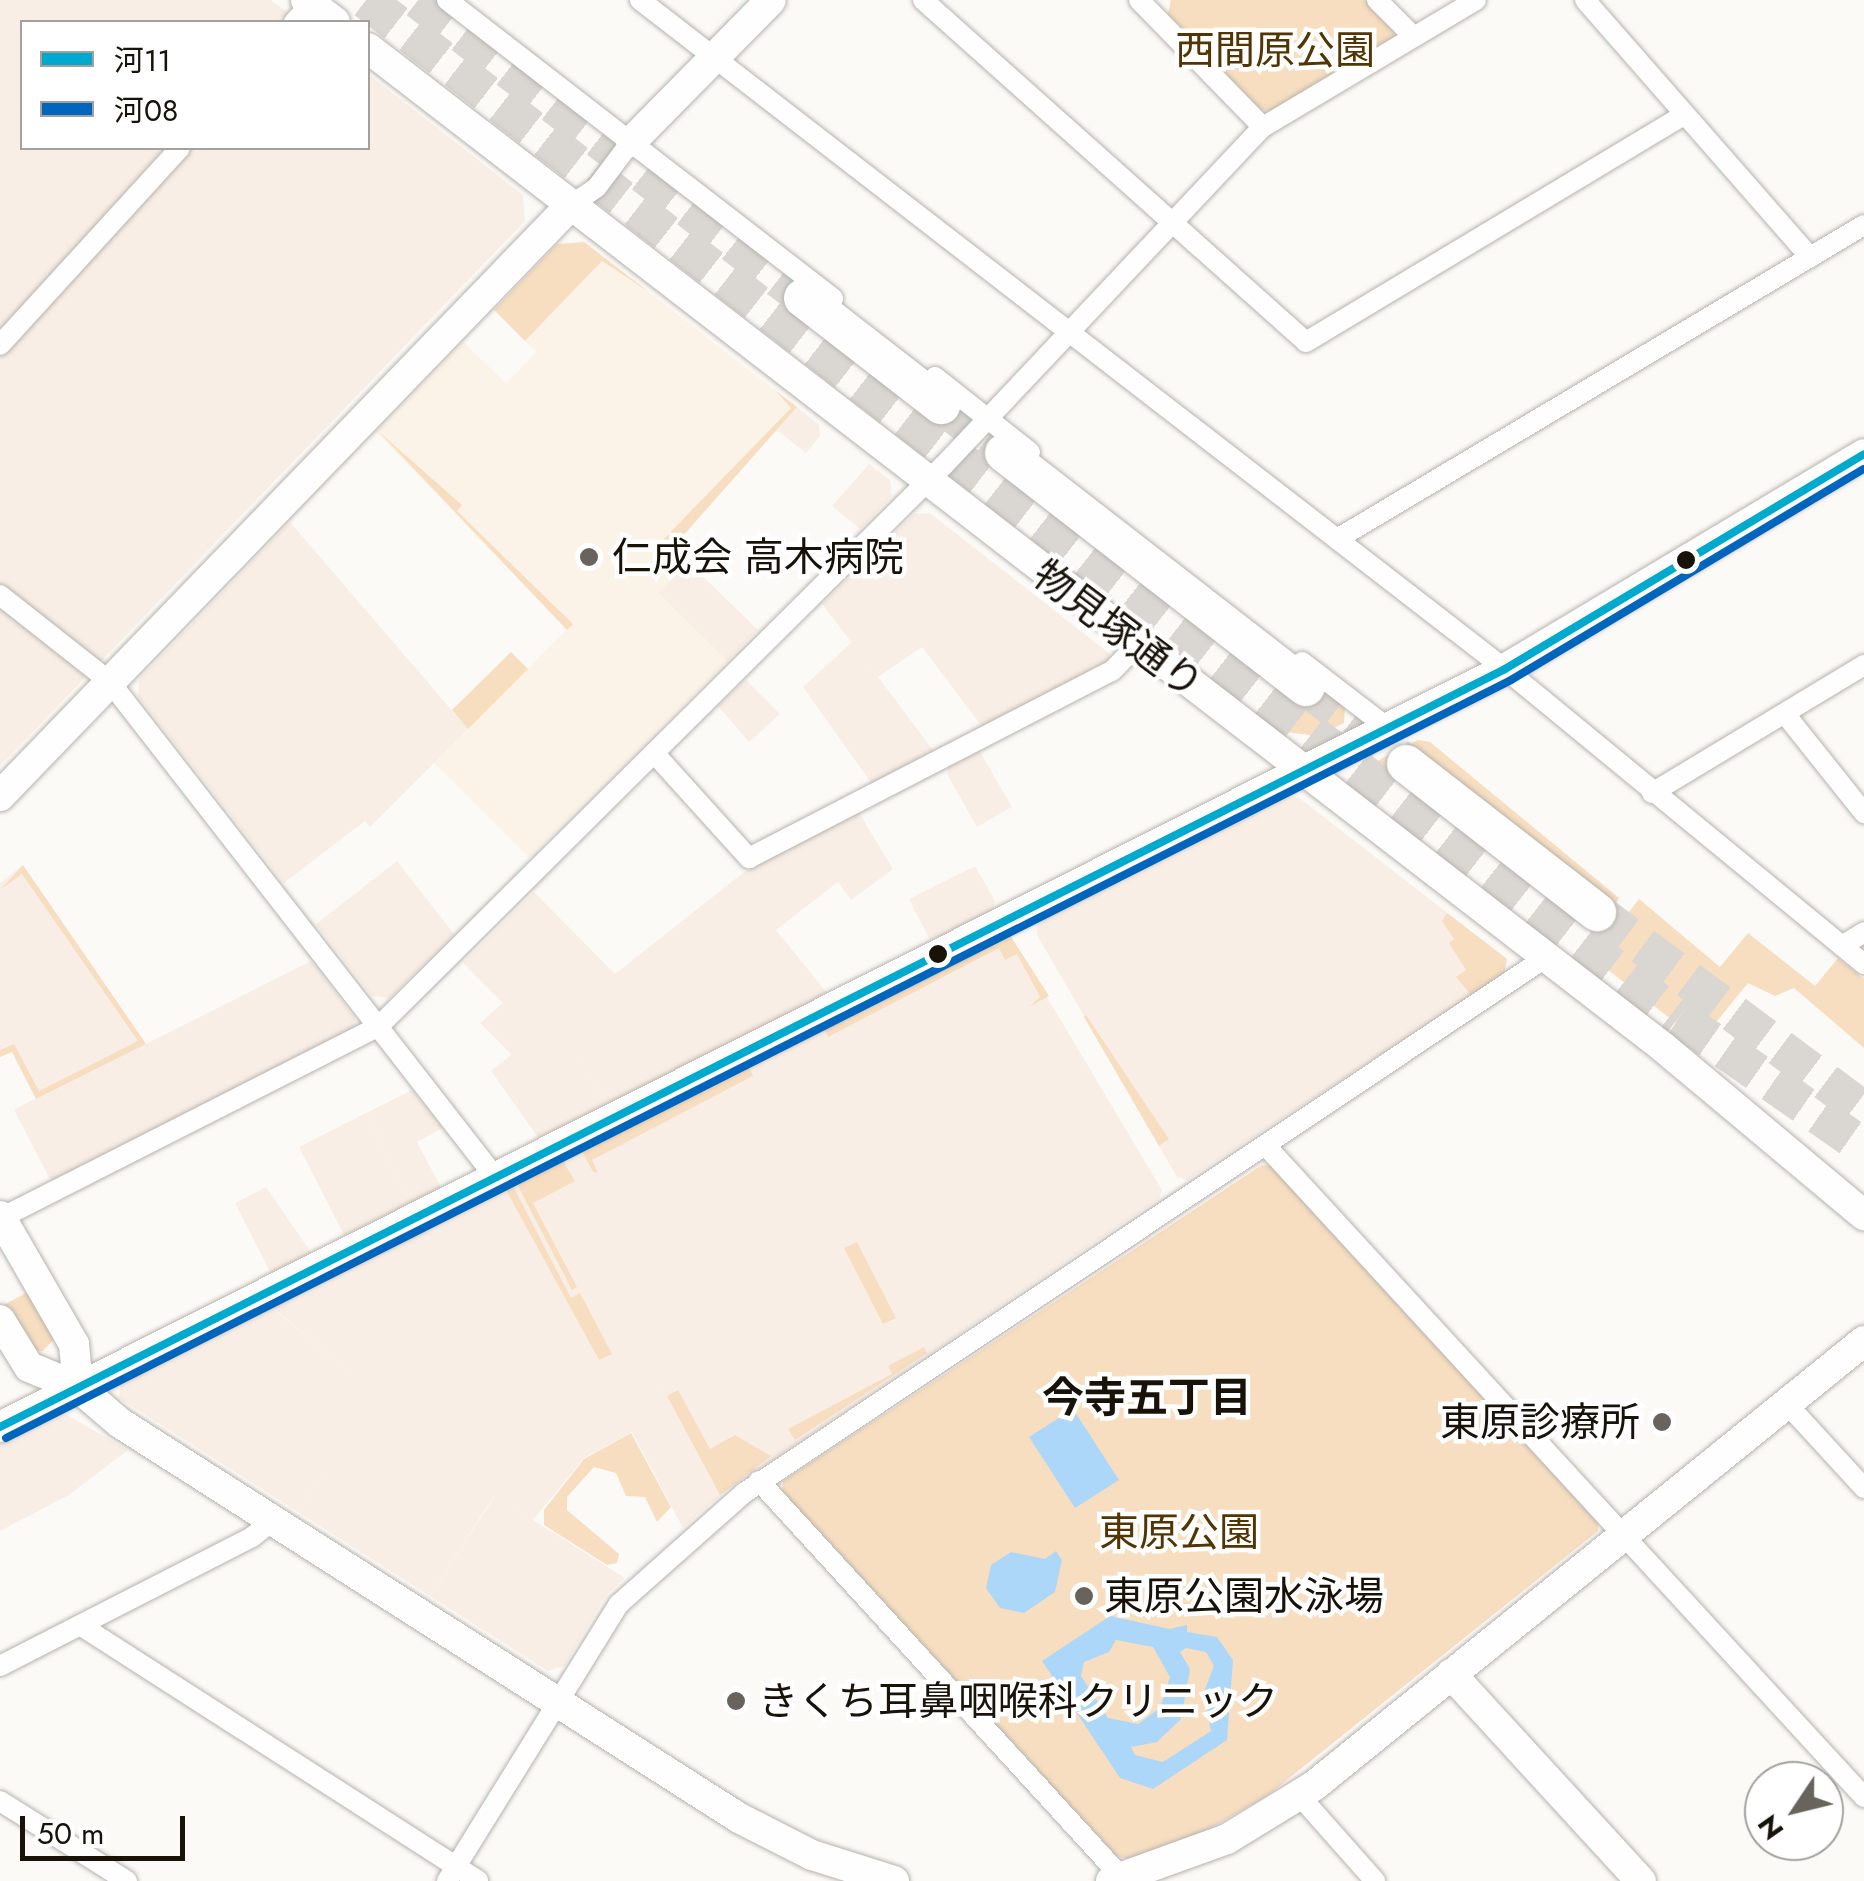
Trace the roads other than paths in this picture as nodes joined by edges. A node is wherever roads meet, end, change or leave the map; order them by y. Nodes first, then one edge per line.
1 (446, 0) edge
2 (640, 0) edge
3 (771, 0) edge
4 (923, 0) edge
5 (1139, 0) edge
6 (1378, 0) edge
7 (1476, 0) edge
8 (1584, 0) edge
9 (1414, 37) junction
10 (370, 50) edge
11 (712, 56) junction
12 (1684, 115) junction
13 (1263, 127) junction
14 (631, 142) junction
15 (178, 150) edge
16 (570, 206) junction
17 (1174, 224) junction
18 (1864, 225) edge
19 (1810, 257) junction
20 (803, 298) tunnel mouth
21 (1070, 334) junction
22 (0, 345) edge
23 (941, 404) tunnel mouth
24 (996, 436) junction
25 (1864, 454) edge
26 (926, 482) junction
27 (1337, 539) junction
28 (0, 595) edge
29 (1138, 644) junction
30 (1864, 665) edge
31 (1505, 669) junction
32 (110, 682) junction
33 (1306, 687) tunnel mouth
34 (1785, 714) junction
35 (1388, 728) junction
36 (654, 752) junction
37 (1406, 764) tunnel mouth
38 (1303, 772) junction
39 (1652, 792) junction
40 (0, 796) edge
41 (1864, 813) edge
42 (1597, 912) tunnel mouth
43 (1864, 932) edge
44 (1842, 946) junction
45 (1545, 958) junction
46 (1864, 964) edge
47 (380, 1026) junction
48 (1266, 1146) junction
49 (495, 1178) junction
50 (1864, 1215) edge
51 (0, 1217) edge
52 (0, 1320) edge
53 (1864, 1342) edge
54 (78, 1386) junction
55 (1787, 1404) junction
56 (0, 1427) edge
57 (759, 1482) junction
58 (1864, 1488) edge
59 (274, 1520) junction
60 (1623, 1536) junction
61 (80, 1625) junction
62 (0, 1666) edge
63 (1452, 1674) junction
64 (558, 1701) junction
65 (1299, 1795) junction
66 (1864, 1796) edge
67 (0, 1802) edge
68 (451, 1873) edge
69 (1120, 1880) edge
70 (127, 1881) edge
71 (478, 1881) edge
72 (894, 1881) edge
73 (1375, 1881) edge
74 (1642, 1881) edge

1 - 14 street
2 - 11 street
3 - 11 street
4 - 17 street
5 - 13 street
6 - 9 street
7 - 9 street
8 - 12 street
9 - 13 street
10 - 16 street, 物見塚通り
11 - 14 street
11 - 21 street
12 - 17 street
12 - 19 street
13 - 17 street
14 - 16 street
14 - 24 street
15 - 22 street
16 - 26 street, 物見塚通り
16 - 32 street
17 - 21 street
18 - 19 street
19 - 27 street
20 - 23 highway
21 - 24 street
21 - 27 street
24 - 26 street
24 - 33 highway
24 - 35 street
25 - 31 street
26 - 29 street, 物見塚通り
26 - 36 street
27 - 31 street
28 - 32 street
29 - 36 street
29 - 38 street, 物見塚通り
30 - 34 street
31 - 35 street
31 - 39 street
32 - 40 street
32 - 47 street
34 - 39 street
34 - 41 street
35 - 38 street
36 - 47 street
37 - 42 highway
38 - 45 street, 物見塚通り
38 - 49 street
39 - 44 street
43 - 44 street
44 - 46 street
45 - 48 street
45 - 50 street, 物見塚通り
47 - 49 street
47 - 51 street
48 - 57 street
48 - 60 street
49 - 54 street
51 - 54 street
52 - 54 street
53 - 55 street
54 - 56 street
54 - 59 street
55 - 58 street
55 - 60 street
57 - 64 street
57 - 69 street
59 - 61 street
59 - 64 street
60 - 63 street
60 - 66 street
61 - 62 street
61 - 68 street
63 - 65 street
63 - 74 street
64 - 68 street
64 - 72 street
65 - 69 street
65 - 73 street
67 - 70 street
68 - 71 street

